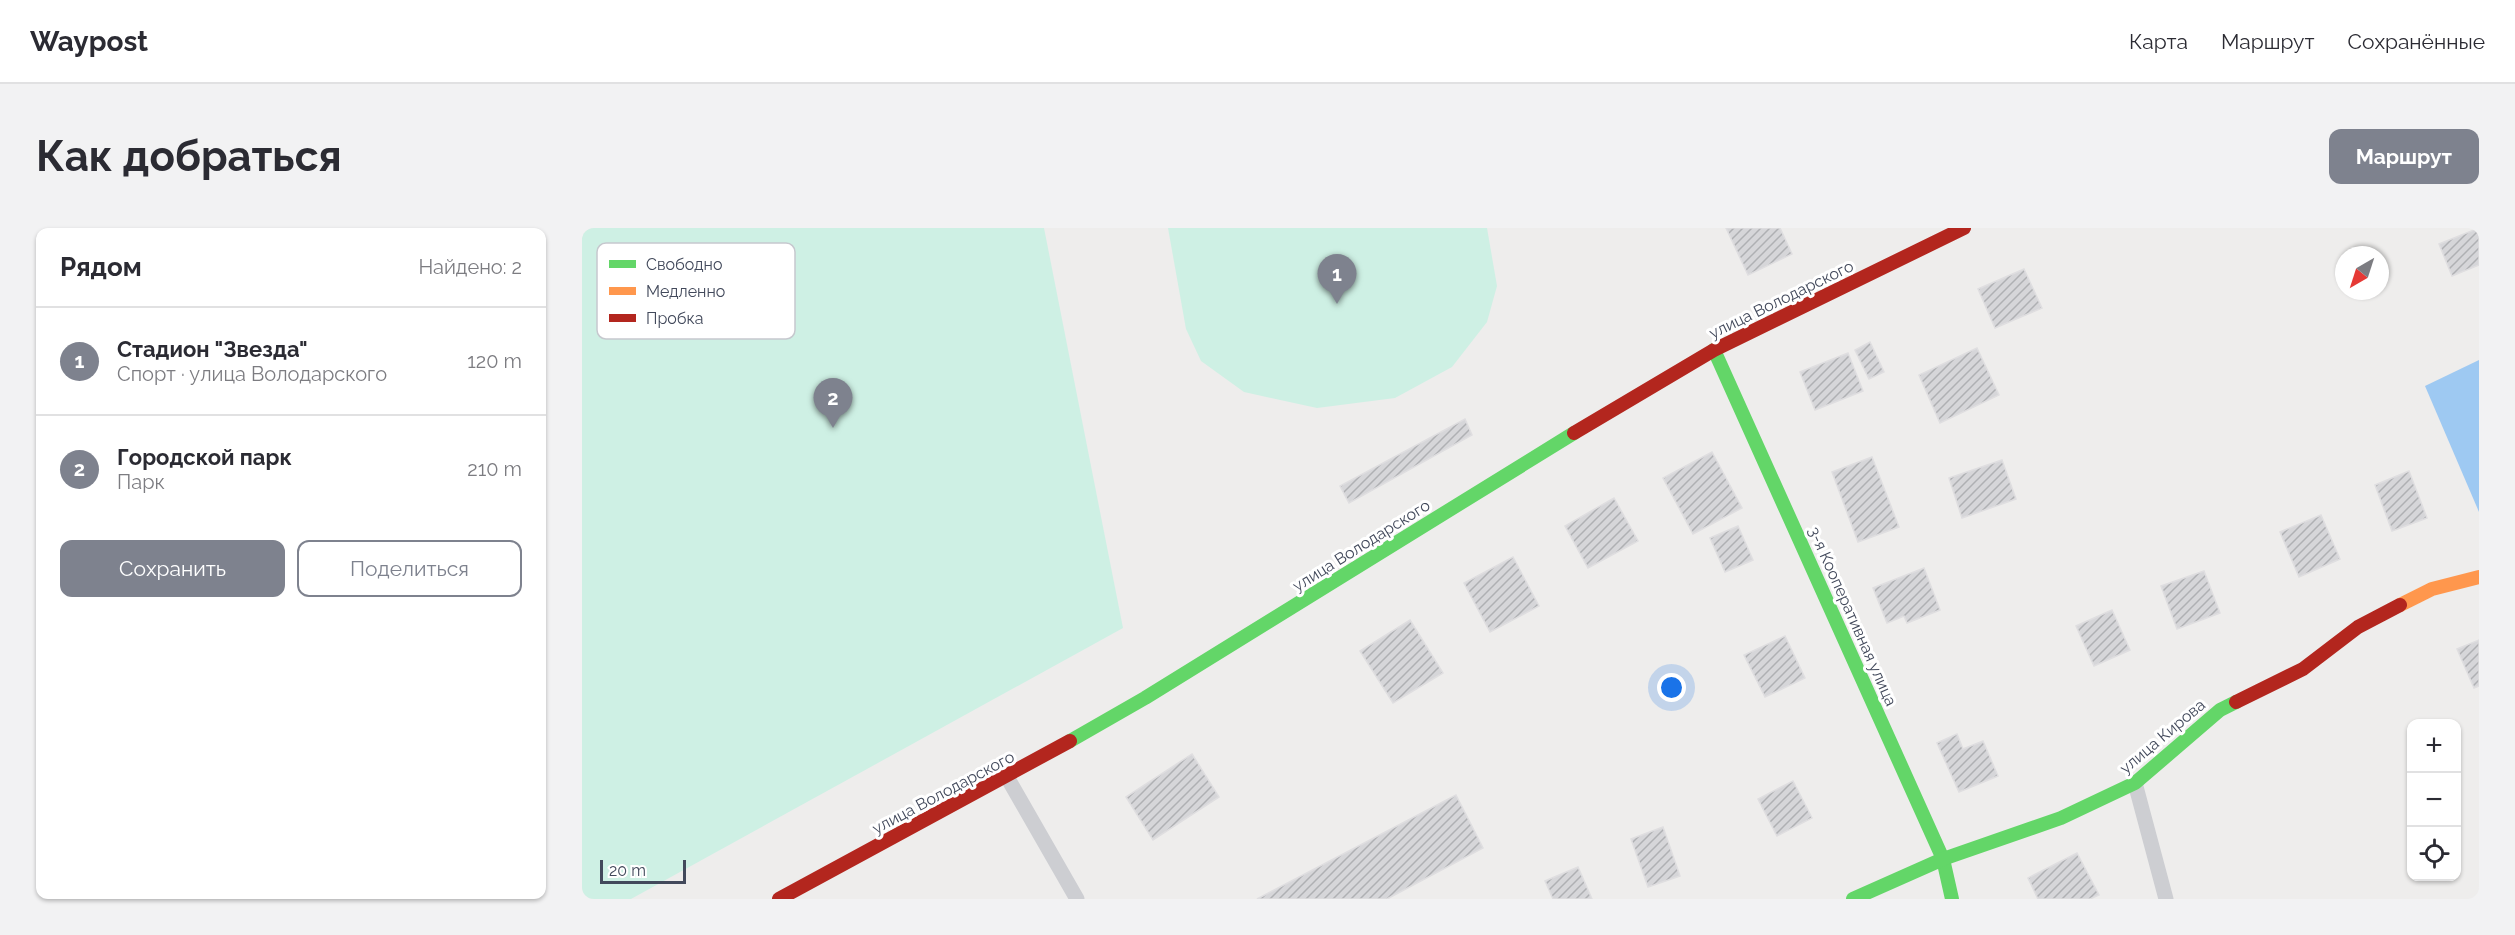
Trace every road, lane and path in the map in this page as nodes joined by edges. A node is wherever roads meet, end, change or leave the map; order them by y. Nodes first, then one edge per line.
1 (1964, 228) edge
2 (1713, 350) junction
3 (2479, 577) edge
4 (1007, 777) junction
5 (2135, 783) junction
6 (1943, 859) junction
7 (779, 899) edge
8 (1077, 899) edge
9 (1853, 899) edge
10 (1952, 899) edge
11 (2166, 899) edge

1 - 2 street, улица Володарского
2 - 4 street, улица Володарского
2 - 6 street, 3-я Кооперативная улица
3 - 5 street, улица Кирова
4 - 7 street, улица Володарского
4 - 8 lane
5 - 6 street, улица Кирова
5 - 11 lane
6 - 9 street, улица Кирова
6 - 10 street, 3-я Кооперативная улица

